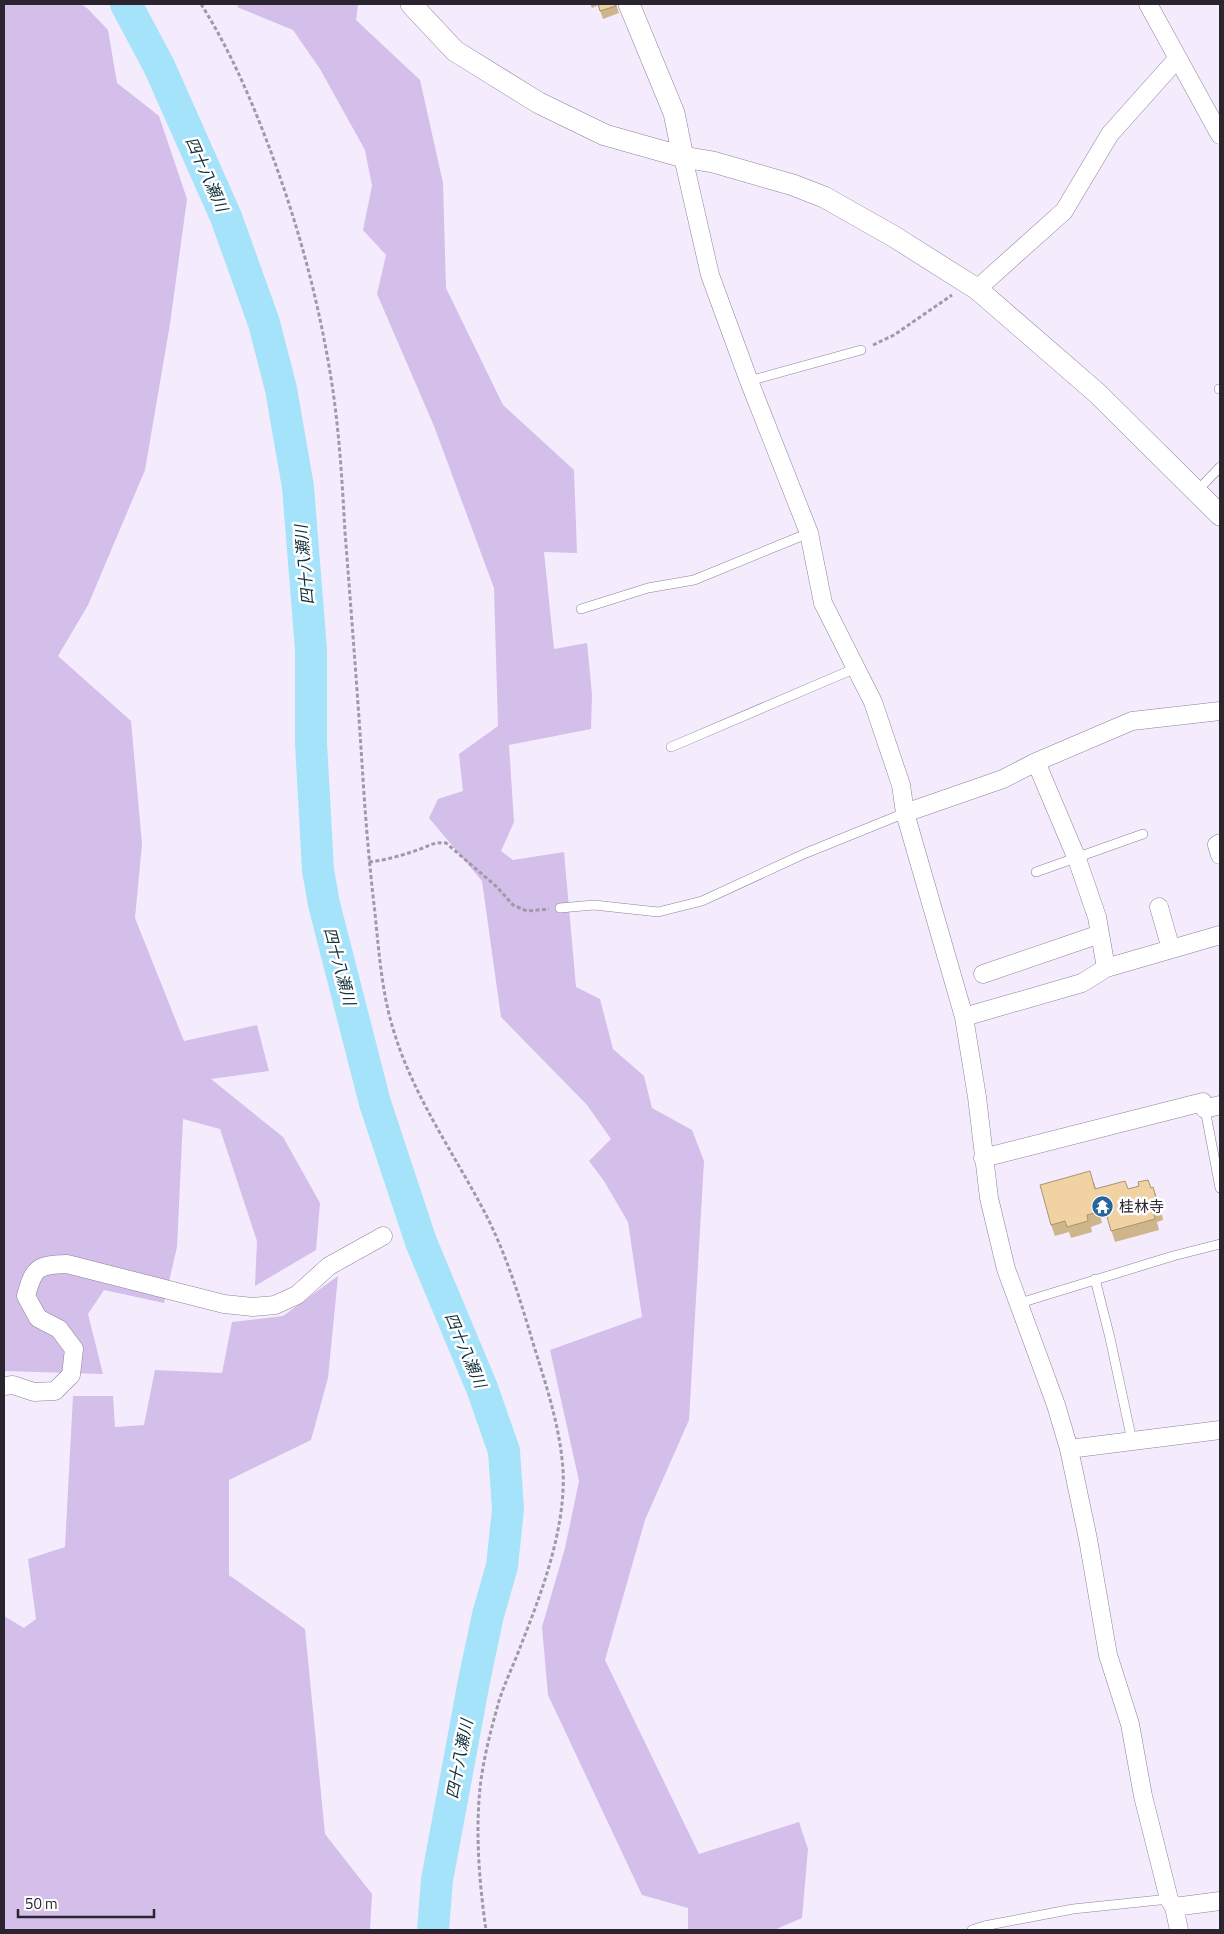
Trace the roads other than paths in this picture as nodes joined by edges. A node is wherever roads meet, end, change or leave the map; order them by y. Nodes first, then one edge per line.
1 (411, 4) edge
2 (629, 4) edge
3 (1148, 4) edge
4 (1177, 59) junction
5 (1220, 135) edge
6 (682, 157) junction
7 (973, 286) junction
8 (861, 350) road end
9 (749, 381) junction
10 (1220, 468) edge
11 (1196, 492) junction
12 (1220, 514) edge
13 (808, 533) junction
14 (581, 609) dead end
15 (856, 668) junction
16 (1219, 714) edge
17 (671, 747) dead end
18 (1036, 762) junction
19 (905, 813) junction
20 (1143, 834) dead end
21 (1220, 843) edge
22 (1220, 855) edge
23 (1076, 859) junction
24 (1036, 872) dead end
25 (1159, 907) dead end
26 (560, 908) road end
27 (1100, 934) junction
28 (1220, 934) edge
29 (1171, 948) junction
30 (1106, 968) junction
31 (983, 974) dead end
32 (964, 1017) junction
33 (1213, 1107) edge
34 (983, 1158) junction
35 (1220, 1188) edge
36 (383, 1236) dead end
37 (1220, 1244) edge
38 (1095, 1279) junction
39 (1020, 1303) junction
40 (4, 1386) edge
41 (1220, 1430) edge
42 (1132, 1441) junction
43 (1069, 1448) junction
44 (1220, 1901) edge
45 (1171, 1903) junction
46 (972, 1930) edge
47 (1178, 1930) edge

1 - 6 street
2 - 6 street
3 - 4 street
4 - 5 street
4 - 7 street
6 - 7 street
6 - 9 street
7 - 11 street
8 - 9 lane
9 - 13 street
10 - 11 lane
11 - 12 street
13 - 14 lane
13 - 15 street
15 - 17 lane
15 - 19 street
16 - 18 street
18 - 19 street
18 - 23 street
19 - 26 lane
19 - 32 street
20 - 23 lane
21 - 22 street
23 - 24 lane
23 - 27 street
25 - 29 street
27 - 30 street
27 - 31 street
28 - 29 street
29 - 30 street
30 - 32 street
32 - 34 street
33 - 34 street
33 - 35 lane
34 - 39 street
36 - 40 street
37 - 38 lane
38 - 39 lane
38 - 42 lane
39 - 43 street
41 - 42 street
42 - 43 street
43 - 45 street
44 - 45 street
45 - 46 lane
45 - 47 street

